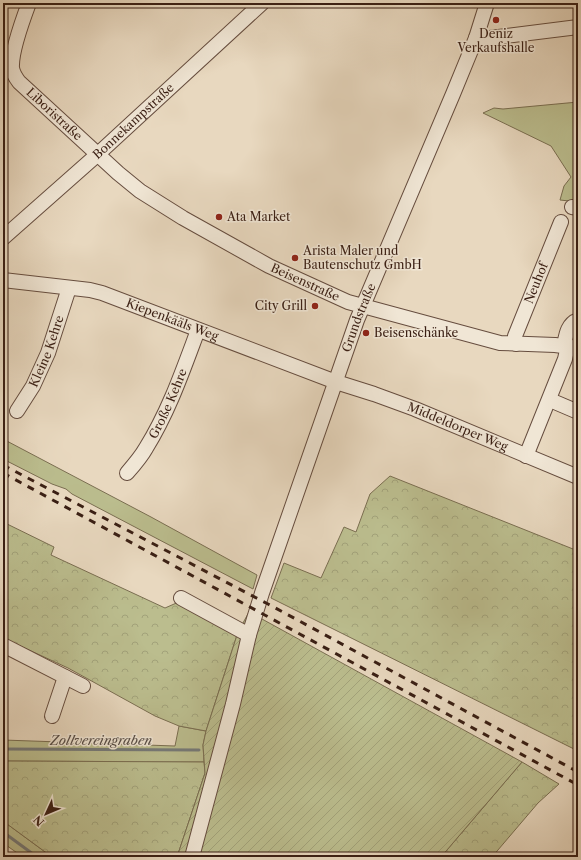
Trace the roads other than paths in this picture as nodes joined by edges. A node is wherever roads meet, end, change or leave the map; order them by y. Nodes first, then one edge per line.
1 (29, 3) edge
2 (262, 3) edge
3 (487, 3) edge
4 (578, 27) edge
5 (476, 38) junction
6 (98, 154) junction
7 (561, 222) dead end
8 (3, 238) edge
9 (3, 280) edge
10 (69, 288) junction
11 (363, 305) junction
12 (578, 320) edge
13 (198, 330) junction
14 (516, 344) junction
15 (570, 347) edge
16 (336, 382) junction
17 (550, 400) junction
18 (17, 411) dead end
19 (578, 412) edge
20 (526, 456) junction
21 (127, 473) dead end
22 (578, 477) edge
23 (181, 598) dead end
24 (249, 634) junction
25 (3, 645) edge
26 (65, 677) junction
27 (83, 686) dead end
28 (52, 716) dead end
29 (192, 857) edge

1 - 6 street, Liboristraße
2 - 6 street, Bonnekampstraße
3 - 5 street, Grundstraße
4 - 5 street
5 - 11 street, Grundstraße
6 - 8 street, Bonnekampstraße
6 - 11 street, Beisenstraße
7 - 14 street, Neuhof
9 - 10 street, Kiepenkääls Weg
10 - 13 street, Kiepenkääls Weg
10 - 18 street, Kleine Kehre
11 - 14 street, Beisenstraße
11 - 16 street, Grundstraße
12 - 15 street
13 - 16 street, Kiepenkääls Weg
13 - 21 street, Große Kehre
14 - 15 street, Beisenstraße
15 - 17 street
16 - 20 street, Middeldorper Weg
16 - 24 street, Grundstraße
17 - 19 street
17 - 20 street
20 - 22 street, Middeldorper Weg
23 - 24 street
24 - 29 street, Grundstraße
25 - 26 street
26 - 27 street
26 - 28 street

